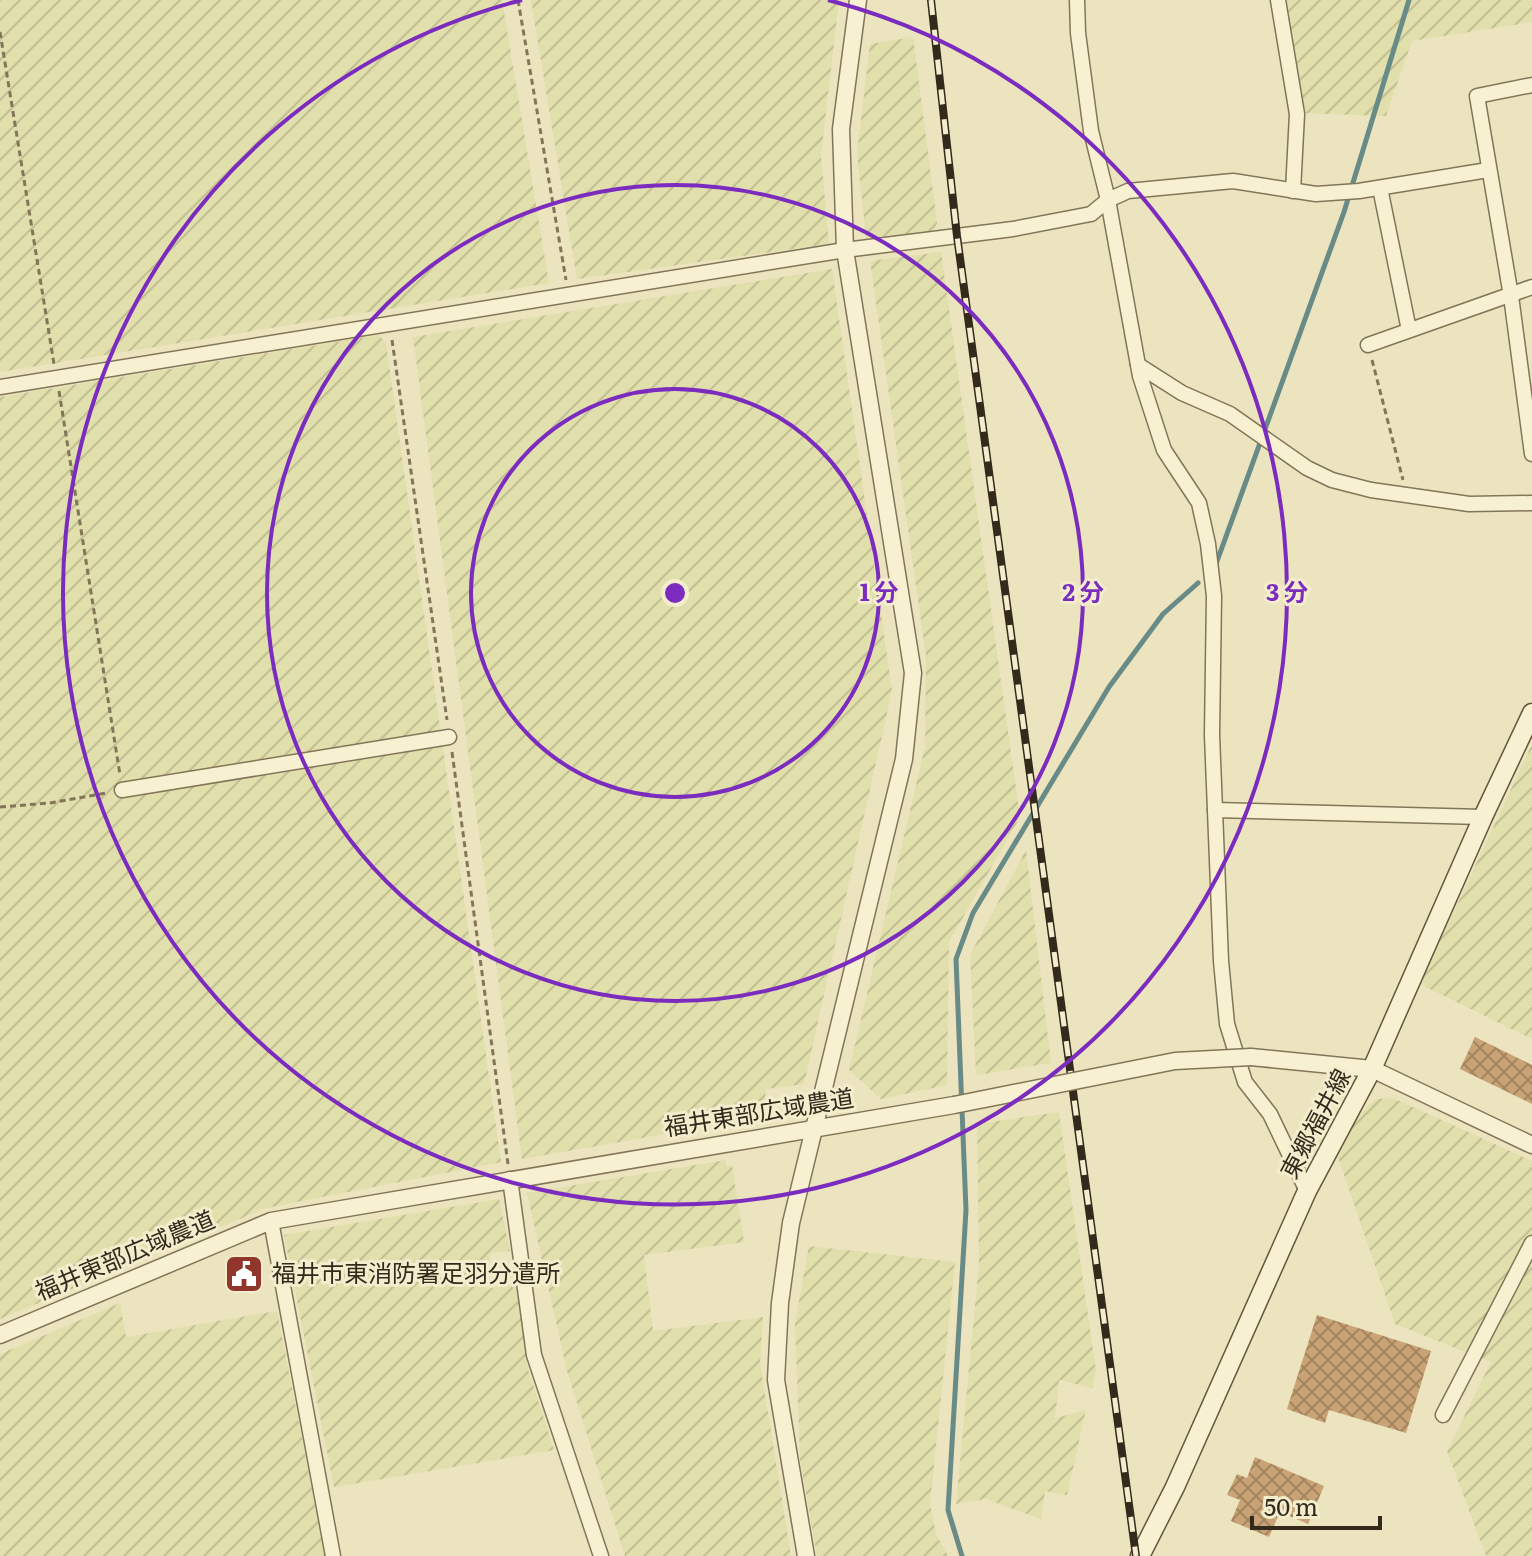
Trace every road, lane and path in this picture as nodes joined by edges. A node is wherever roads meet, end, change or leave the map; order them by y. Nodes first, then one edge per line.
1 (518, 0) edge
2 (858, 0) edge
3 (1077, 0) edge
4 (1278, 0) edge
5 (0, 32) edge
6 (1532, 85) edge
7 (1488, 170) junction
8 (1380, 188) junction
9 (1293, 191) junction
10 (1108, 200) junction
11 (845, 250) junction
12 (1532, 287) edge
13 (568, 295) junction
14 (1511, 296) junction
15 (1409, 330) junction
16 (1368, 345) joint
17 (1138, 365) junction
18 (57, 377) junction
19 (0, 387) edge
20 (1532, 454) edge
21 (1407, 494) junction
22 (1532, 503) edge
23 (1532, 713) edge
24 (449, 737) dead end
25 (122, 790) junction
26 (0, 807) edge
27 (1215, 810) junction
28 (1483, 817) junction
29 (1372, 1069) junction
30 (815, 1128) junction
31 (1532, 1145) edge
32 (510, 1179) junction
33 (1307, 1191) junction
34 (271, 1221) junction
35 (1532, 1243) edge
36 (0, 1335) edge
37 (1443, 1415) dead end
38 (1144, 1554) edge
39 (333, 1556) edge
40 (601, 1556) edge
41 (806, 1556) edge

1 - 13 path
2 - 11 street
3 - 10 street
4 - 9 street
5 - 18 path
6 - 7 street
7 - 8 street
7 - 14 street
8 - 9 street
8 - 15 street
9 - 10 street
10 - 11 street
10 - 17 street
11 - 13 street
11 - 30 street
12 - 14 street
13 - 18 street
14 - 15 street
14 - 20 street
15 - 16 street
16 - 21 path
17 - 21 street
17 - 27 street
18 - 19 street
18 - 25 path
21 - 22 street
23 - 28 main road, 東郷福井線
24 - 25 street
25 - 26 path
27 - 28 street
27 - 33 street
28 - 29 main road, 東郷福井線
29 - 30 street, 福井東部広域農道, bridge
29 - 31 street, 福井東部広域農道
29 - 33 main road, 東郷福井線
30 - 32 street, 福井東部広域農道
30 - 41 street
32 - 34 street, 福井東部広域農道
32 - 40 street
33 - 38 main road, 東郷福井線
34 - 36 street, 福井東部広域農道
34 - 39 street
35 - 37 street

